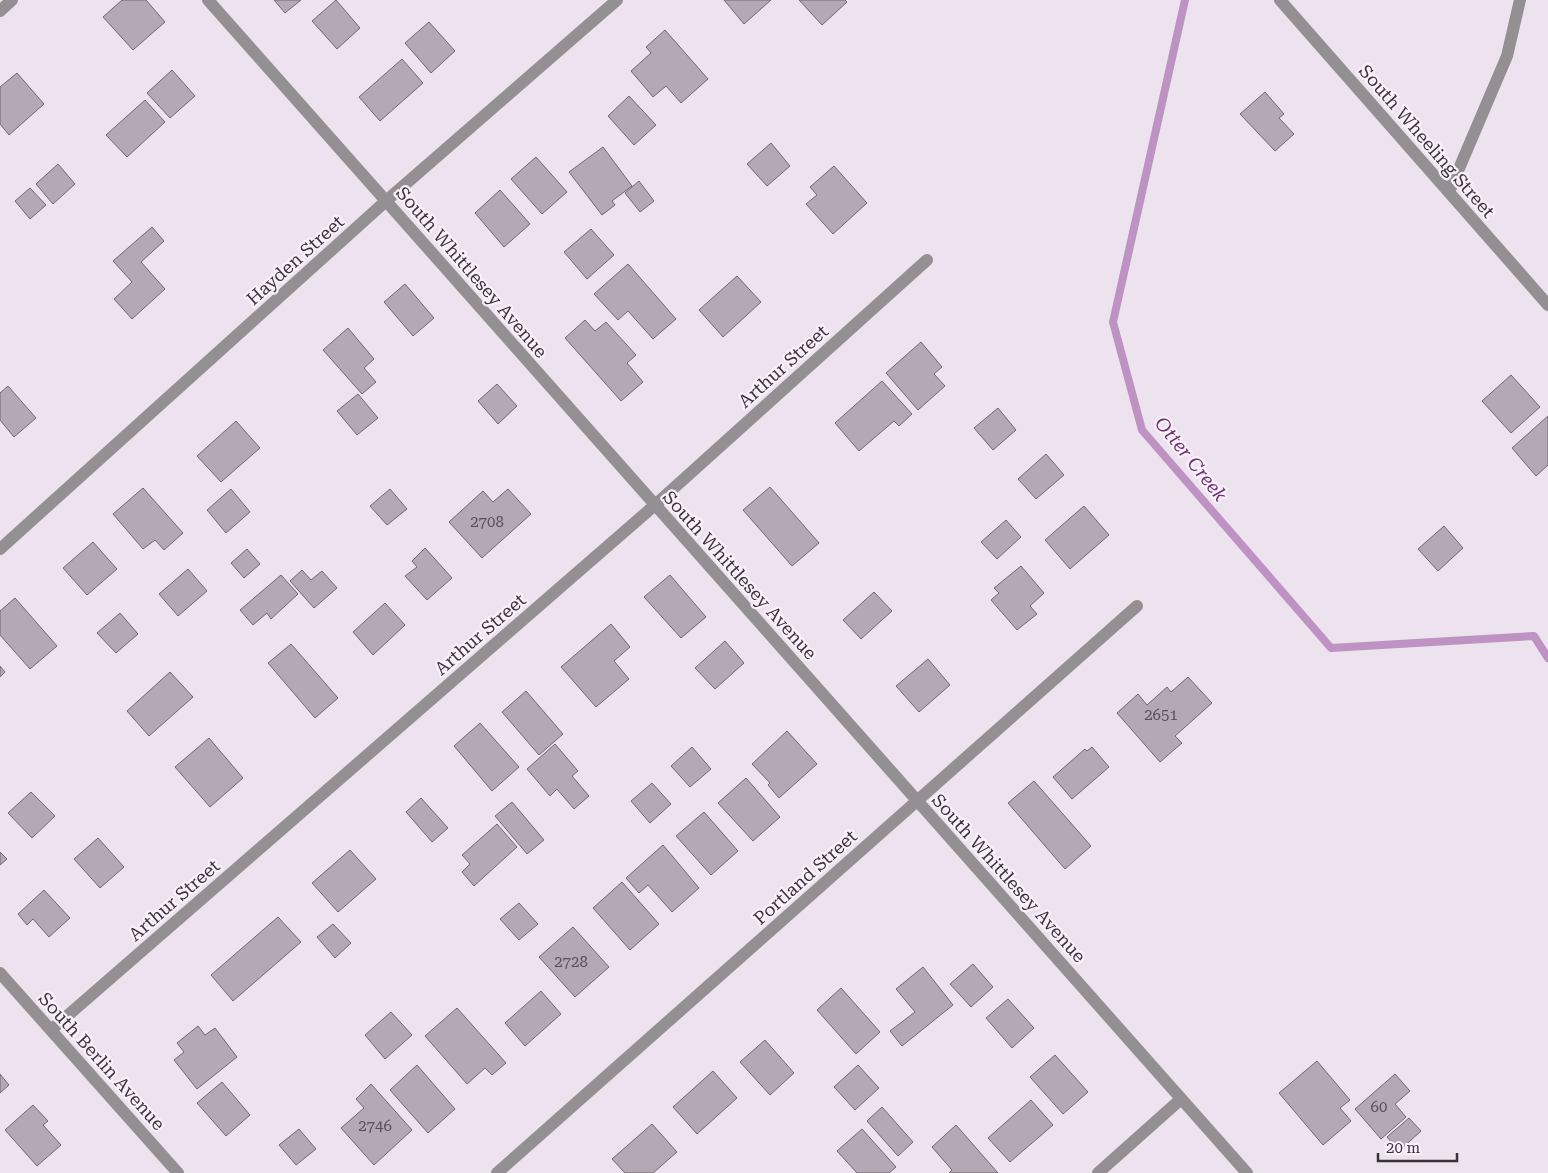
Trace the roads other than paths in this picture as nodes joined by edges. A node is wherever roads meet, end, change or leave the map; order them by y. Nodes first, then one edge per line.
1 (12, 0) edge
2 (208, 0) edge
3 (617, 0) edge
4 (1280, 0) edge
5 (1520, 0) edge
6 (0, 11) edge
7 (1449, 192) junction
8 (386, 201) junction
9 (927, 260) dead end
10 (1548, 305) edge
11 (655, 505) junction
12 (0, 549) edge
13 (1137, 606) dead end
14 (917, 801) junction
15 (0, 973) edge
16 (51, 1030) junction
17 (1181, 1099) junction
18 (178, 1173) edge
19 (497, 1173) edge
20 (1098, 1173) edge
21 (1246, 1173) edge

1 - 6 street
2 - 8 street, South Whittlesey Avenue
3 - 8 street, Hayden Street
4 - 7 street, South Wheeling Street
5 - 7 street
7 - 10 street, South Wheeling Street
8 - 11 street, South Whittlesey Avenue
8 - 12 street, Hayden Street
9 - 11 street, Arthur Street
11 - 14 street, South Whittlesey Avenue
11 - 16 street, Arthur Street
13 - 14 street, Portland Street
14 - 17 street, South Whittlesey Avenue
14 - 19 street, Portland Street
15 - 16 street, South Berlin Avenue
16 - 18 street, South Berlin Avenue
17 - 20 street
17 - 21 street, South Whittlesey Avenue

